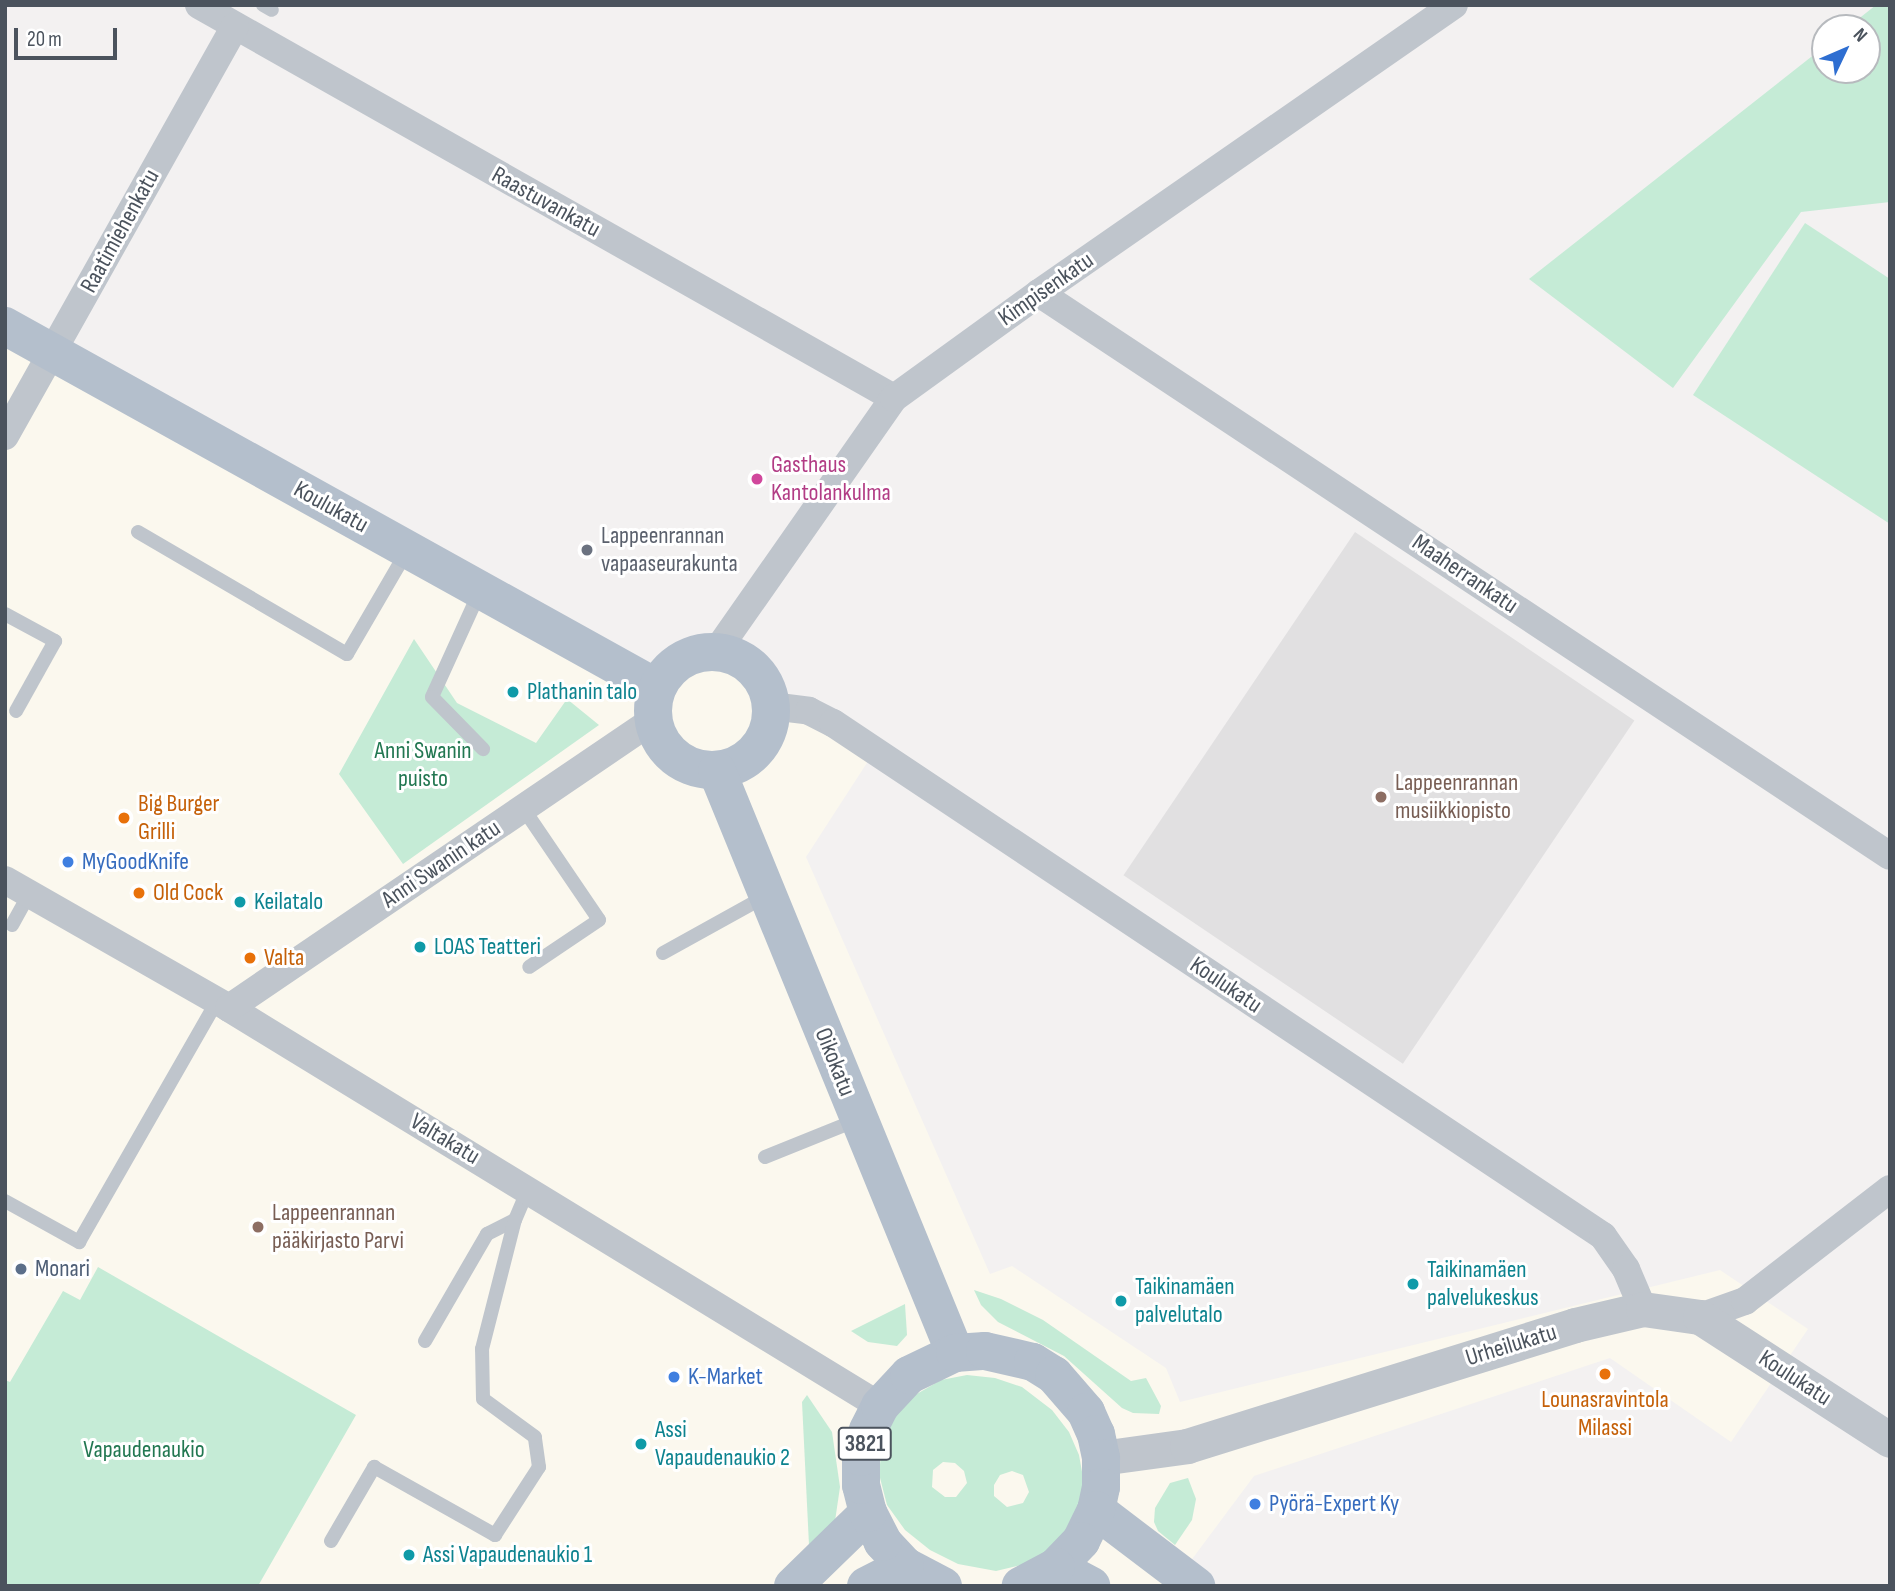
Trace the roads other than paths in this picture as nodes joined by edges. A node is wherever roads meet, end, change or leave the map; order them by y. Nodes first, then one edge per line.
1 (199, 5) edge
2 (1454, 5) edge
3 (236, 26) junction
4 (1040, 293) junction
5 (5, 326) edge
6 (52, 352) junction
7 (894, 398) junction
8 (5, 436) edge
9 (138, 532) dead end
10 (408, 550) junction
11 (481, 590) junction
12 (5, 614) edge
13 (716, 652) junction
14 (655, 704) junction
15 (771, 706) junction
16 (16, 711) dead end
17 (482, 749) dead end
18 (717, 771) junction
19 (523, 808) junction
20 (1890, 856) edge
21 (17, 887) edge
22 (768, 896) junction
23 (12, 925) dead end
24 (663, 953) dead end
25 (529, 967) dead end
26 (223, 1005) junction
27 (858, 1119) junction
28 (765, 1157) dead end
29 (528, 1189) junction
30 (1890, 1189) edge
31 (5, 1201) edge
32 (515, 1220) junction
33 (1643, 1309) junction
34 (1700, 1317) junction
35 (425, 1341) dead end
36 (955, 1353) junction
37 (880, 1406) junction
38 (1890, 1440) edge
39 (1101, 1458) junction
40 (1096, 1510) junction
41 (868, 1513) junction
42 (331, 1541) dead end
43 (905, 1566) junction
44 (1056, 1567) junction
45 (793, 1586) edge
46 (866, 1586) edge
47 (943, 1586) edge
48 (1021, 1586) edge
49 (1091, 1586) edge
50 (1196, 1586) edge

1 - 3 street, Raastuvankatu
2 - 4 street, Kimpisenkatu
3 - 6 street, Raatimiehenkatu
3 - 7 street, Raastuvankatu
4 - 7 street, Kimpisenkatu
4 - 20 street, Maaherrankatu
5 - 6 main road, Koulukatu
6 - 8 street, Raatimiehenkatu
6 - 10 main road, Koulukatu
7 - 13 street, Kimpisenkatu
9 - 10 lane
10 - 11 main road, Koulukatu
11 - 14 main road, Koulukatu
11 - 17 lane
12 - 16 lane
13 - 14 main road
13 - 15 main road
14 - 18 main road
14 - 19 street, Anni Swanin katu
15 - 18 main road
15 - 33 street, Koulukatu
18 - 22 main road, Oikokatu
19 - 25 lane
19 - 26 street, Anni Swanin katu
21 - 23 lane
21 - 26 street, Valtakatu
22 - 24 lane
22 - 27 main road, Oikokatu
26 - 29 street, Valtakatu
26 - 31 lane, Anni Swanin katu
27 - 28 lane
27 - 36 main road, Oikokatu
29 - 32 lane
29 - 37 street, Valtakatu
30 - 34 street, Urheilukatu
32 - 35 lane
32 - 42 lane
33 - 34 street, Urheilukatu
33 - 39 street, Urheilukatu
34 - 38 street, Koulukatu
36 - 37 main road, 3821
36 - 39 main road, 3821
37 - 41 main road, 3821
39 - 40 main road, 3821
40 - 44 main road, 3821
40 - 50 main road
41 - 43 main road, 3821
41 - 45 main road
43 - 46 main road
43 - 47 main road, 3821
44 - 48 main road, 3821
44 - 49 main road

